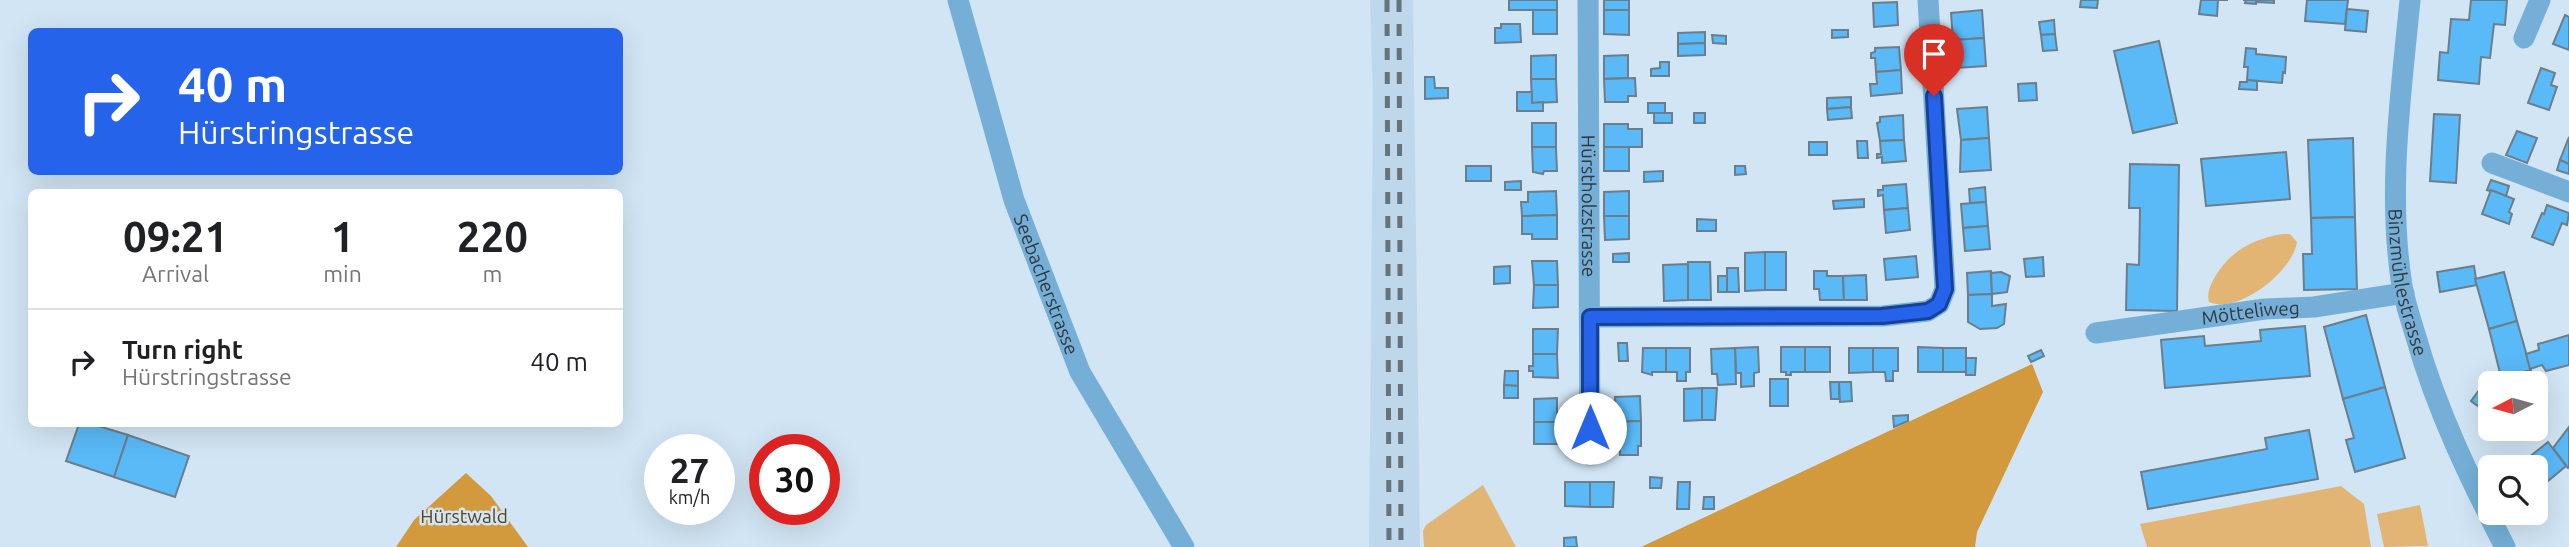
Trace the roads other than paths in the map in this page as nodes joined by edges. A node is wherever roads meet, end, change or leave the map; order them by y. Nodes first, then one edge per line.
1 (958, 0) edge
2 (1588, 0) edge
3 (1928, 0) edge
4 (2410, 0) edge
5 (2540, 0) edge
6 (2524, 38) dead end
7 (2493, 163) dead end
8 (2569, 192) edge
9 (2404, 293) junction
10 (1590, 317) junction
11 (2096, 332) dead end
12 (1590, 456) dead end
13 (1184, 547) edge
14 (2505, 547) edge

1 - 13 street, Seebacherstrasse
2 - 10 street, Hürstholzstrasse
3 - 10 street
4 - 9 street, Binzmühlestrasse
5 - 6 street
7 - 8 street
9 - 11 street, Mötteliweg
9 - 14 street, Binzmühlestrasse
10 - 12 street, Hürstholzstrasse

